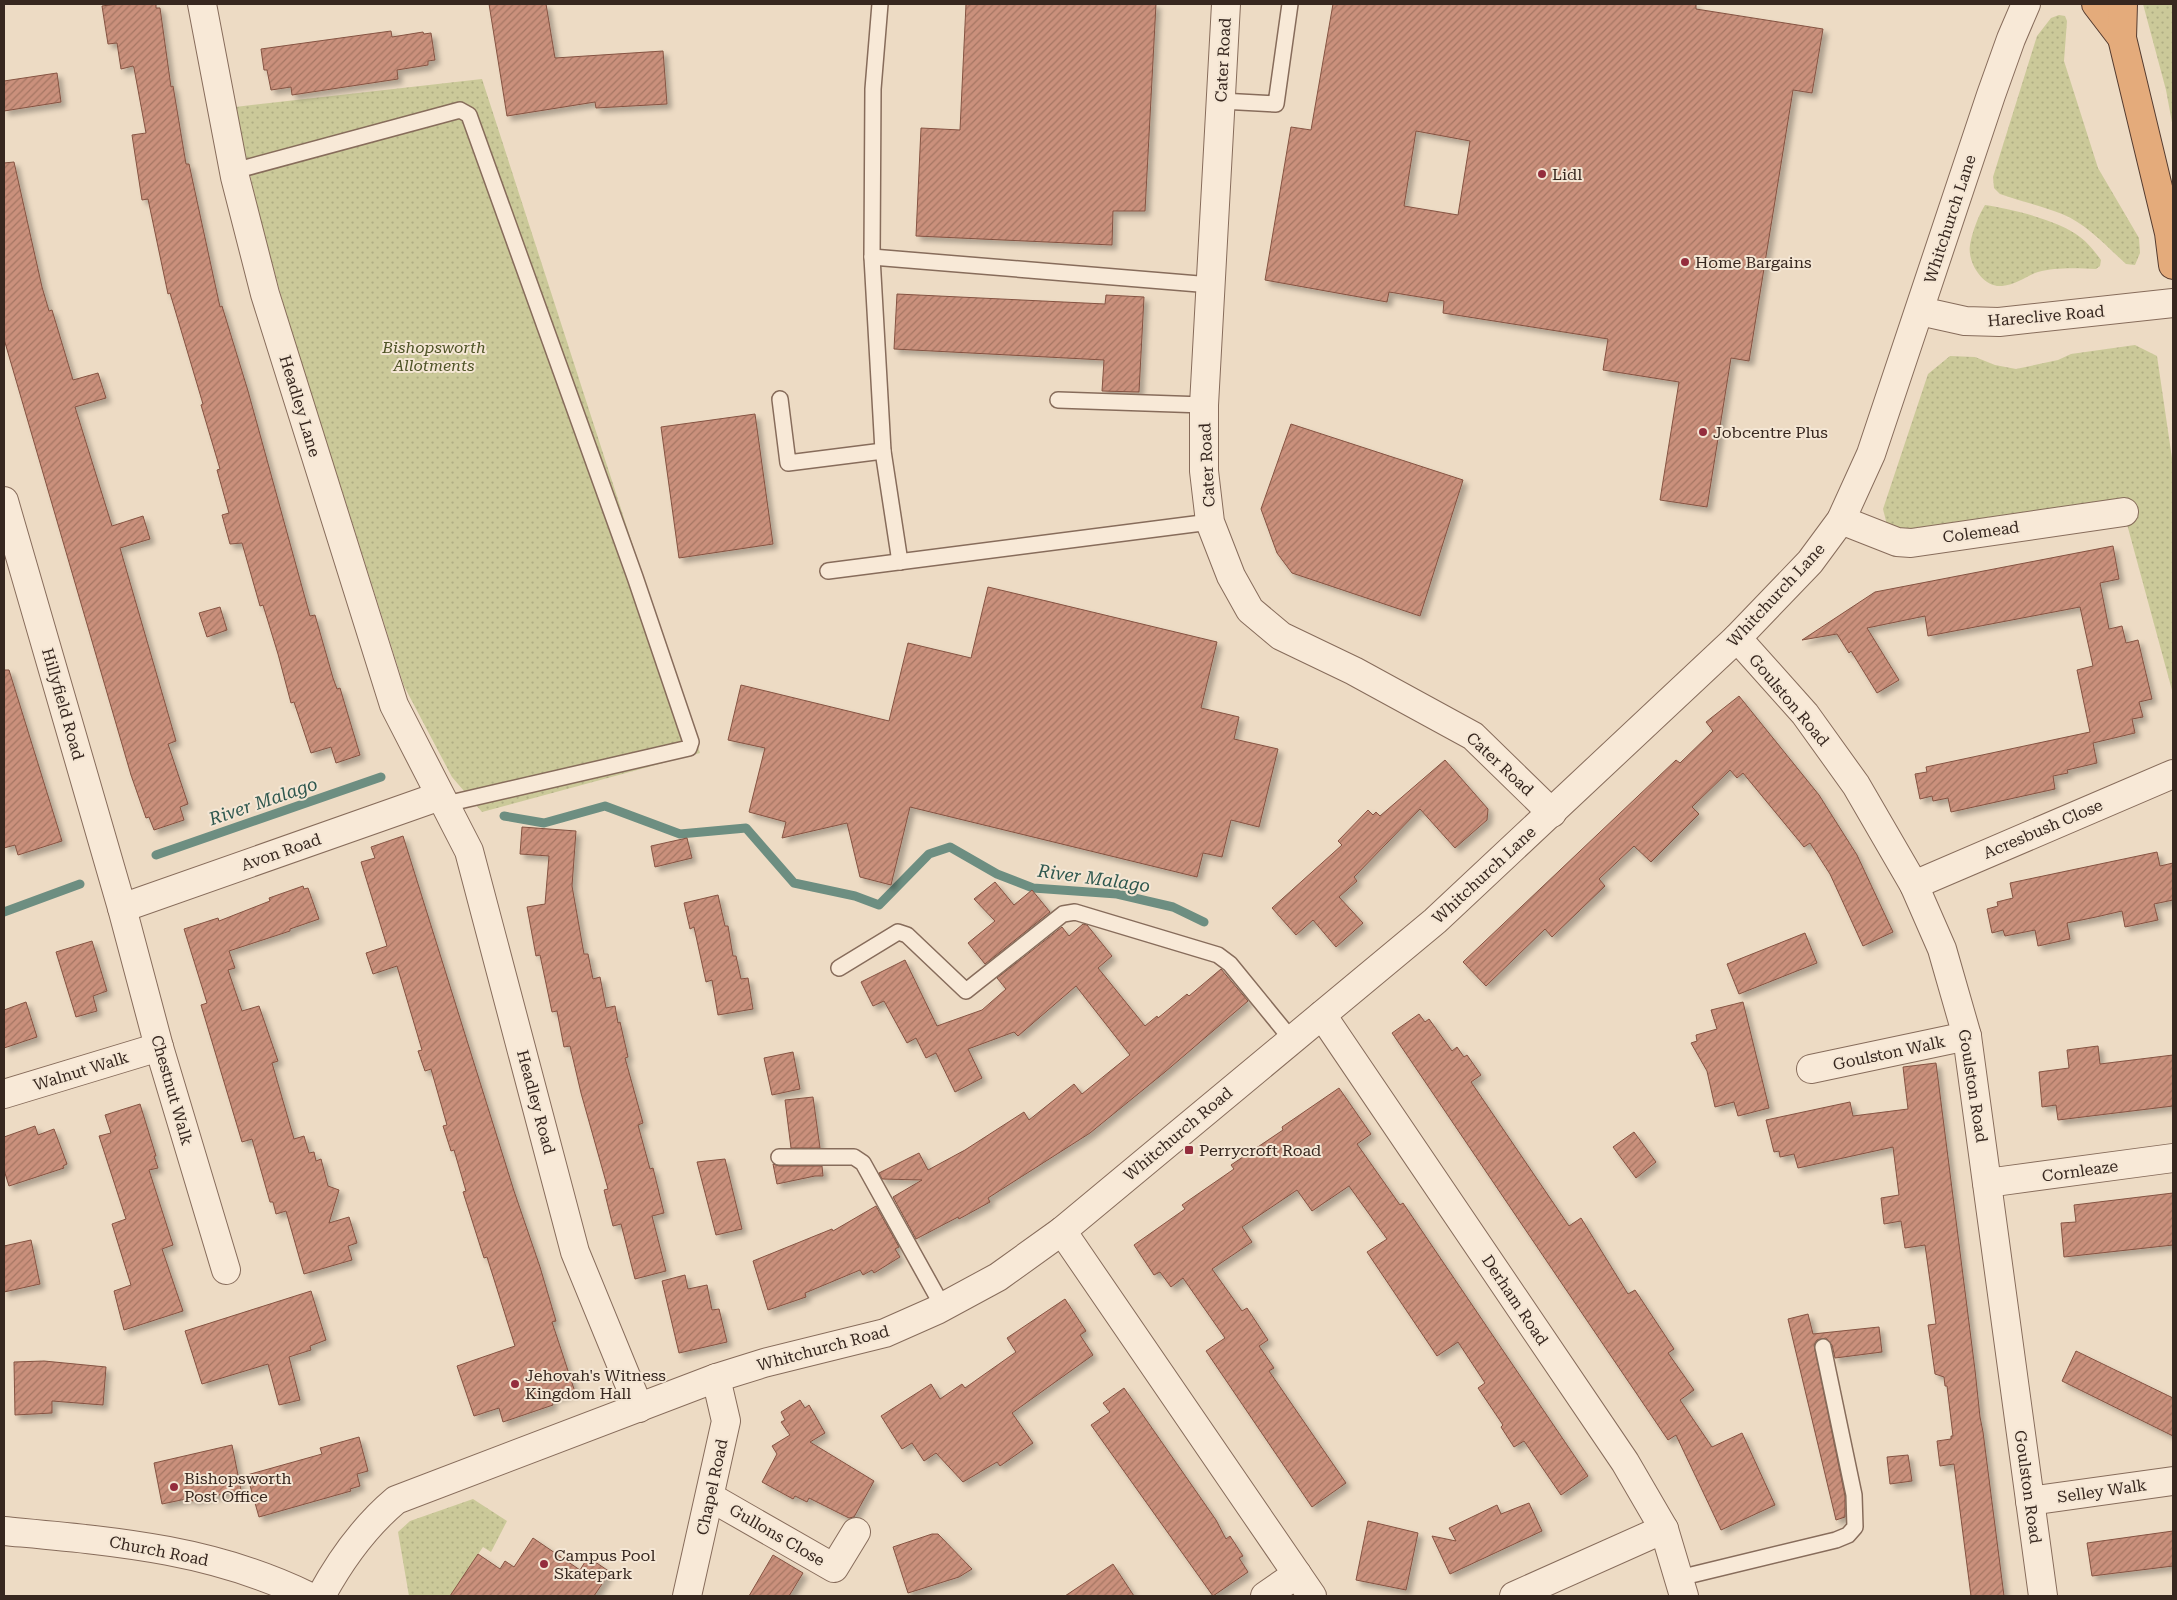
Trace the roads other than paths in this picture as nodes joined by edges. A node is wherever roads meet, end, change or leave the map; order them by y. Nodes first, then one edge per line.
1 (202, 4) edge
2 (880, 4) edge
3 (1226, 4) edge
4 (1290, 4) edge
5 (2026, 4) edge
6 (2096, 4) edge
7 (2123, 4) edge
8 (2122, 38) junction
9 (1220, 101) junction
10 (234, 171) junction
11 (872, 256) junction
12 (2173, 264) edge
13 (1211, 285) junction
14 (2173, 303) edge
15 (1920, 311) junction
16 (780, 399) dead end
17 (1058, 400) dead end
18 (1204, 405) junction
19 (883, 451) junction
20 (4, 500) edge
21 (2124, 512) dead end
22 (1841, 520) junction
23 (1210, 522) junction
24 (900, 562) junction
25 (828, 572) dead end
26 (1737, 638) junction
27 (2173, 774) edge
28 (443, 800) junction
29 (1552, 813) junction
30 (1914, 885) junction
31 (122, 908) junction
32 (838, 968) dead end
33 (1322, 1015) junction
34 (1967, 1036) junction
35 (1292, 1040) junction
36 (159, 1047) junction
37 (1811, 1069) dead end
38 (4, 1094) edge
39 (779, 1157) dead end
40 (2173, 1158) edge
41 (1987, 1183) junction
42 (1062, 1231) junction
43 (226, 1270) dead end
44 (944, 1307) junction
45 (1823, 1346) dead end
46 (716, 1378) junction
47 (639, 1408) junction
48 (2173, 1481) edge
49 (710, 1497) junction
50 (2030, 1501) junction
51 (1664, 1529) junction
52 (4, 1531) edge
53 (856, 1532) dead end
54 (1305, 1585) edge
55 (1682, 1587) edge
56 (308, 1596) edge
57 (322, 1596) edge
58 (687, 1596) edge
59 (1265, 1596) edge
60 (1514, 1596) edge
61 (2043, 1596) edge

1 - 10 street, Headley Lane
2 - 11 lane
3 - 9 street, Cater Road
4 - 9 lane
5 - 15 street, Whitchurch Lane
6 - 8 highway
7 - 8 highway
8 - 12 highway
9 - 13 street, Cater Road
10 - 28 street, Headley Lane
10 - 28 lane
11 - 13 lane
11 - 19 lane
13 - 18 street, Cater Road
14 - 15 street, Hareclive Road
15 - 22 street, Whitchurch Lane
16 - 19 lane
17 - 18 lane
18 - 23 street, Cater Road
19 - 24 lane
20 - 31 street, Hillyfield Road
21 - 22 street, Colemead
22 - 26 street, Whitchurch Lane
23 - 24 lane
23 - 29 street, Cater Road
24 - 25 lane
26 - 29 street, Whitchurch Lane
26 - 30 street, Goulston Road
27 - 30 street, Acresbush Close
28 - 31 street, Avon Road
28 - 47 street, Headley Road
29 - 33 street, Whitchurch Lane
30 - 34 street, Goulston Road
31 - 36 street, Chestnut Walk
32 - 35 lane
33 - 35 street, Whitchurch Road
33 - 51 street, Derham Road
34 - 37 street, Goulston Walk
34 - 41 street, Goulston Road
35 - 42 street, Whitchurch Road
36 - 38 street, Walnut Walk
36 - 43 street, Chestnut Walk
39 - 44 lane
40 - 41 street, Cornleaze
41 - 50 street, Goulston Road
42 - 44 street, Whitchurch Road
42 - 54 street
44 - 46 street, Whitchurch Road
45 - 55 lane
46 - 47 street, Whitchurch Road
46 - 49 street, Chapel Road
47 - 57 street, Whitchurch Road
48 - 50 street, Selley Walk
49 - 53 street, Gullons Close
49 - 58 street, Chapel Road
50 - 61 street, Goulston Road
51 - 55 street, Derham Road
51 - 60 street
52 - 56 street, Church Road
54 - 59 street

